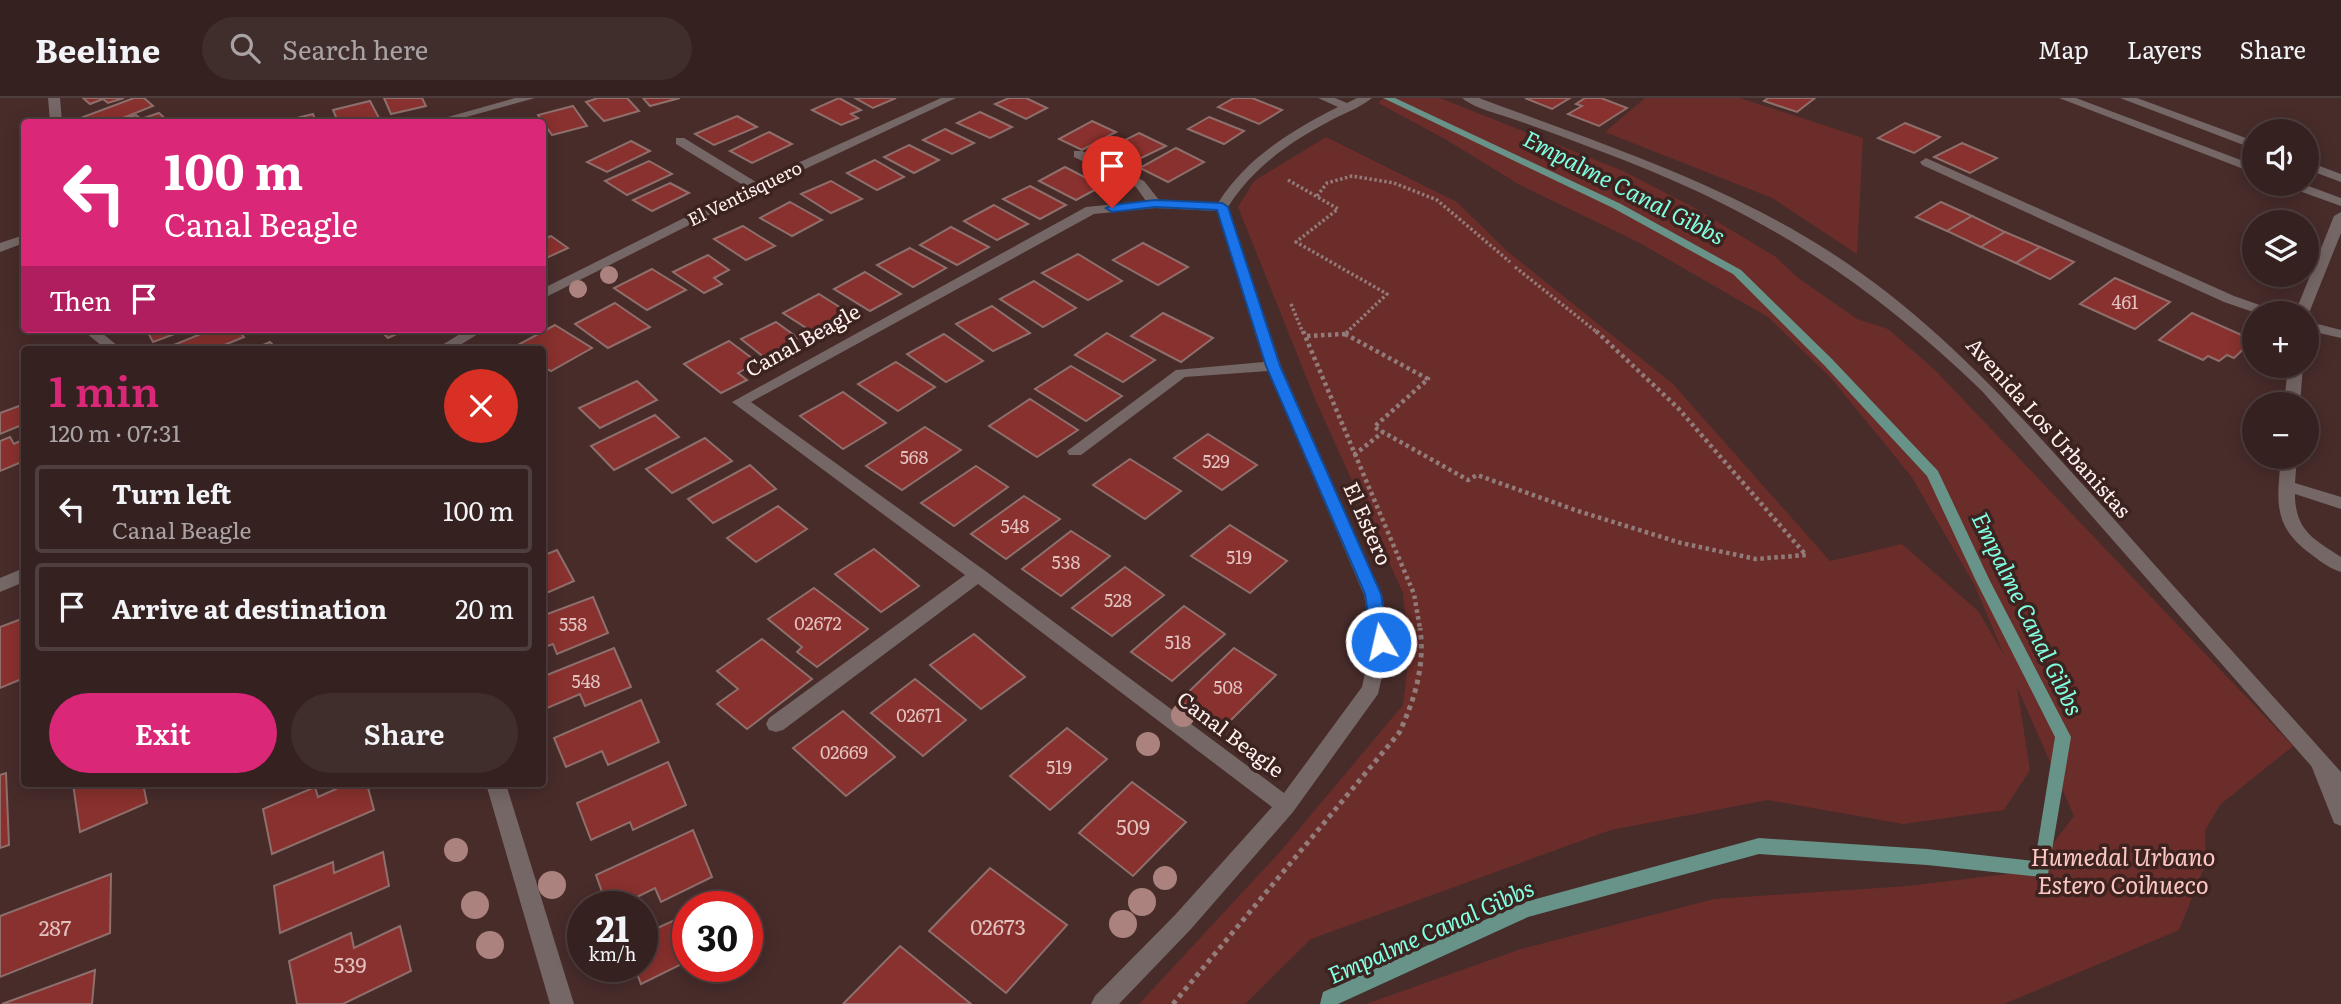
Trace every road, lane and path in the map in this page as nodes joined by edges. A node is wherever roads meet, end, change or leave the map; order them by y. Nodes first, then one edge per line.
1 (54, 98) edge
2 (529, 98) edge
3 (950, 98) edge
4 (1324, 98) edge
5 (1468, 98) edge
6 (2065, 98) edge
7 (2126, 98) edge
8 (1360, 101) edge
9 (56, 119) edge
10 (448, 119) edge
11 (2242, 141) edge
12 (680, 142) dead end
13 (1078, 153) dead end
14 (1926, 162) dead end
15 (2242, 164) edge
16 (2319, 170) edge
17 (1278, 174) dead end
18 (2341, 178) edge
19 (755, 187) junction
20 (2319, 194) edge
21 (1317, 196) junction
22 (2341, 202) edge
23 (1155, 204) junction
24 (1222, 207) junction
25 (2341, 216) edge
26 (21, 240) edge
27 (0, 248) edge
28 (1510, 262) dead end
29 (1515, 267) dead end
30 (546, 293) edge
31 (2307, 301) edge
32 (2242, 304) edge
33 (2319, 328) edge
34 (93, 333) edge
35 (472, 333) edge
36 (1345, 334) junction
37 (2341, 334) edge
38 (1306, 336) dead end
39 (111, 346) edge
40 (448, 346) edge
41 (1273, 366) junction
42 (1383, 432) junction
43 (1075, 451) dead end
44 (1354, 455) dead end
45 (2288, 469) edge
46 (2287, 486) junction
47 (2341, 503) edge
48 (2341, 566) edge
49 (978, 575) junction
50 (21, 576) edge
51 (0, 584) edge
52 (776, 724) dead end
53 (2321, 764) junction
54 (2341, 786) edge
55 (497, 787) edge
56 (1286, 806) junction
57 (2341, 817) edge
58 (562, 1004) edge
59 (1103, 1004) edge

1 - 9 street
2 - 10 street
3 - 19 street, El Ventisquero
4 - 8 street
5 - 53 street, Avenida Los Urbanistas
6 - 15 street
7 - 11 street
8 - 24 street
12 - 19 street
13 - 23 street
14 - 32 street
16 - 18 street
17 - 21 path
19 - 30 street, El Ventisquero
20 - 22 street
21 - 28 path
21 - 36 path
23 - 24 street, Canal Beagle
23 - 49 street, Canal Beagle
24 - 41 street, El Estero
25 - 31 street
26 - 27 street
29 - 42 path
33 - 37 street
34 - 39 street
35 - 40 street
36 - 38 path
36 - 42 path
41 - 43 street
41 - 56 street, El Estero
42 - 44 path
45 - 46 street
46 - 47 street
46 - 48 street
49 - 52 street
49 - 56 street, Canal Beagle
50 - 51 street
53 - 54 street, Avenida Los Urbanistas
53 - 57 street
55 - 58 street
56 - 59 street, El Estero

